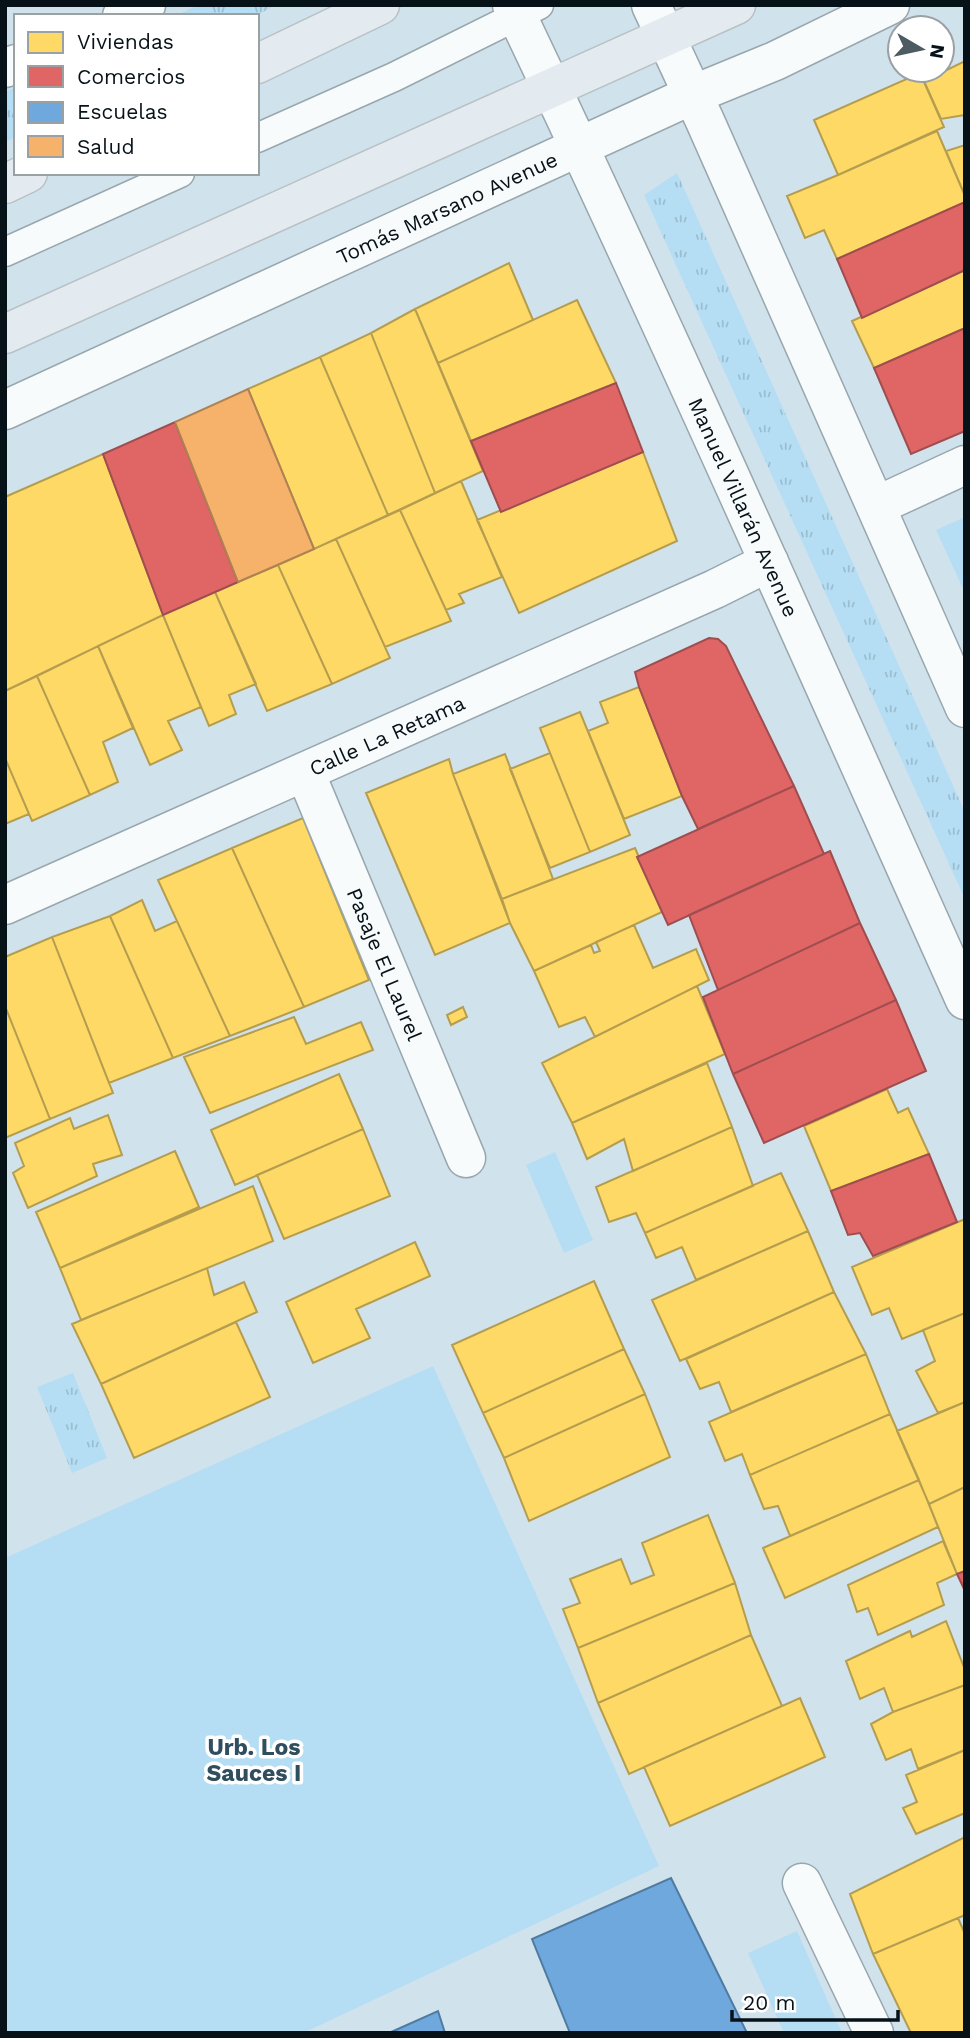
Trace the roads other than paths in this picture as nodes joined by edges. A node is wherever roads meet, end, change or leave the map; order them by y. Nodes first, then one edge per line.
1 (146, 5) edge
2 (380, 5) edge
3 (736, 5) edge
4 (890, 5) edge
5 (523, 9) edge
6 (126, 14) edge
7 (658, 21) edge
8 (259, 63) edge
9 (551, 88) junction
10 (692, 96) junction
11 (259, 137) edge
12 (580, 147) junction
13 (24, 175) edge
14 (176, 175) edge
15 (5, 184) edge
16 (5, 252) edge
17 (5, 334) edge
18 (5, 410) edge
19 (965, 465) edge
20 (876, 506) junction
21 (769, 562) junction
22 (965, 708) edge
23 (305, 772) junction
24 (5, 905) edge
25 (965, 1000) edge
26 (466, 1158) dead end
27 (802, 1883) dead end
28 (874, 2033) edge

1 - 6 street
2 - 8 main road
3 - 7 main road
4 - 10 street, Tomás Marsano Avenue
5 - 9 street, Manuel Villarán Avenue
5 - 11 lane
7 - 9 main road
7 - 10 street
9 - 12 street, Manuel Villarán Avenue
9 - 17 main road
10 - 12 street, Tomás Marsano Avenue
10 - 20 street
12 - 18 street, Tomás Marsano Avenue
12 - 21 street, Manuel Villarán Avenue
13 - 15 main road
14 - 16 lane
19 - 20 street
20 - 22 street
21 - 23 street, Calle La Retama
21 - 25 street, Manuel Villarán Avenue
23 - 24 street, Calle La Retama
23 - 26 street, Pasaje El Laurel
27 - 28 street

